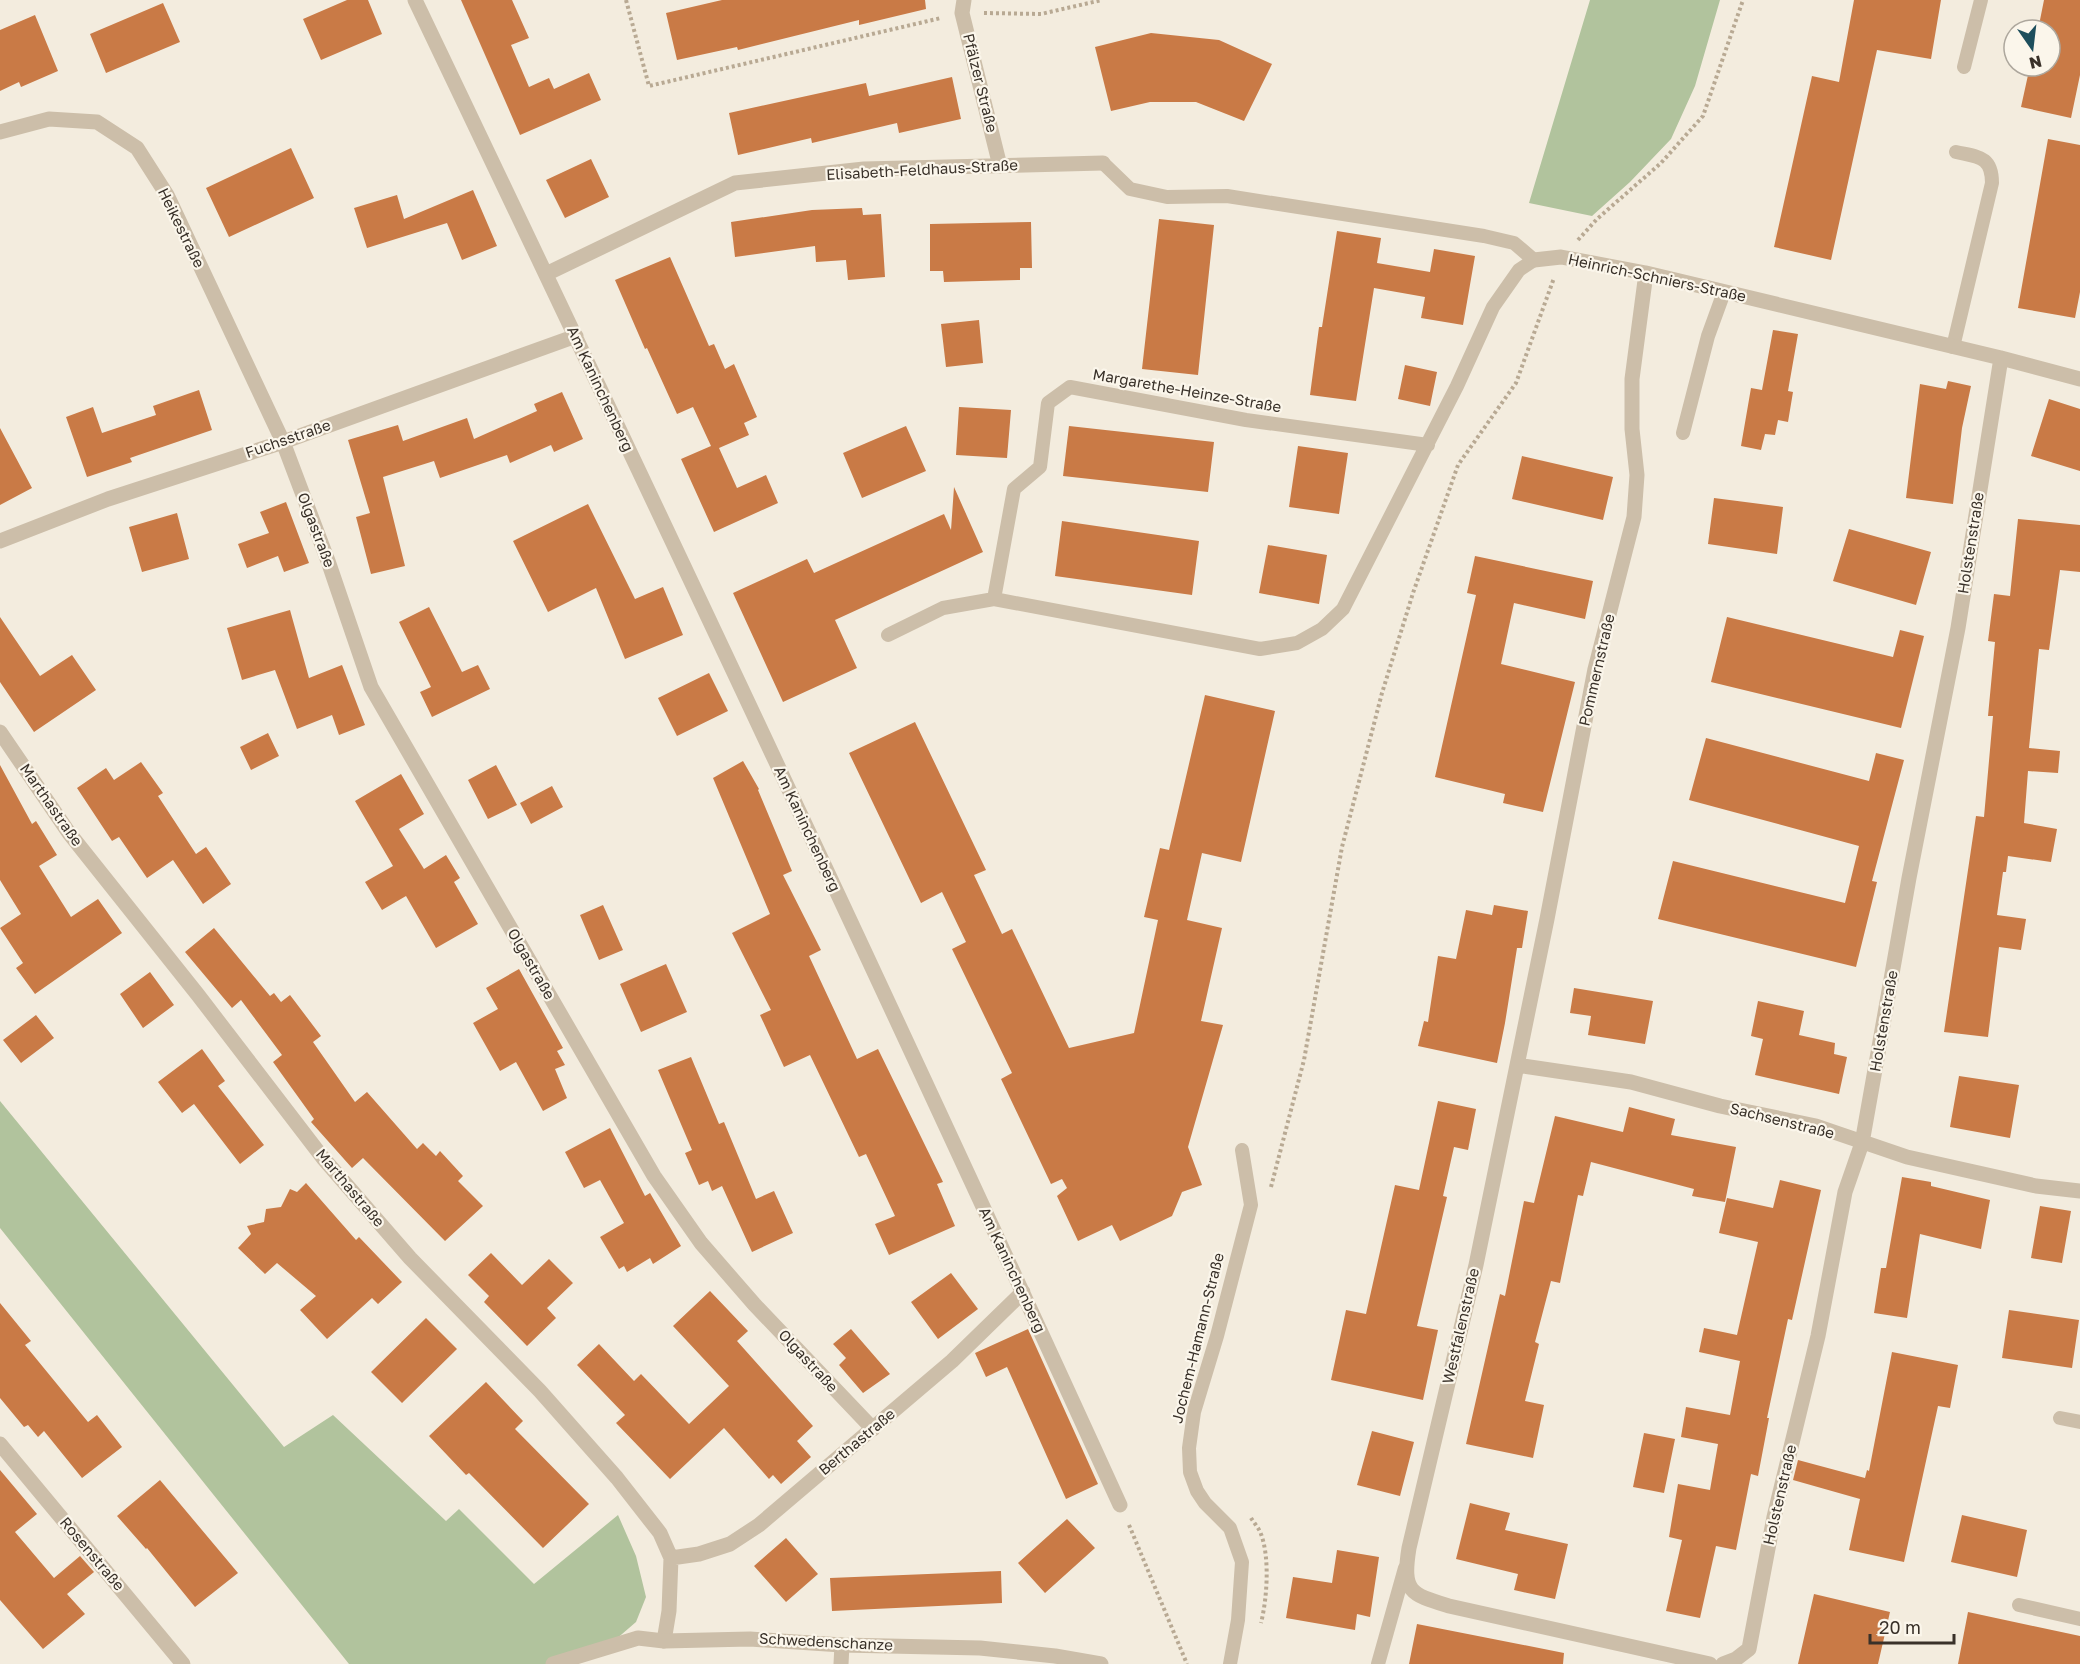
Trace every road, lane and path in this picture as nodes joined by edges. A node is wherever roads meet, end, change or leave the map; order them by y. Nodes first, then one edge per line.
1 (415, 0) edge
2 (626, 0) edge
3 (1102, 0) edge
4 (1743, 0) edge
5 (1980, 0) edge
6 (963, 7) edge
7 (1964, 67) dead end
8 (0, 132) edge
9 (1956, 152) dead end
10 (1103, 163) joint
11 (1000, 166) junction
12 (1561, 257) junction
13 (1534, 261) junction
14 (1646, 273) junction
15 (546, 274) junction
16 (1724, 292) junction
17 (576, 336) junction
18 (1953, 347) junction
19 (2001, 358) junction
20 (2080, 379) edge
21 (1683, 433) dead end
22 (283, 442) junction
23 (1428, 445) junction
24 (0, 541) edge
25 (994, 599) junction
26 (888, 635) dead end
27 (0, 732) edge
28 (1517, 1065) junction
29 (1862, 1143) junction
30 (1242, 1150) dead end
31 (2080, 1191) edge
32 (1268, 1198) dead end
33 (1023, 1292) junction
34 (2060, 1418) dead end
35 (2080, 1422) edge
36 (873, 1430) junction
37 (0, 1444) edge
38 (1120, 1505) joint
39 (1245, 1509) dead end
40 (671, 1558) junction
41 (1406, 1568) junction
42 (2019, 1605) dead end
43 (2080, 1619) edge
44 (1258, 1633) dead end
45 (664, 1641) junction
46 (842, 1645) junction
47 (183, 1664) edge
48 (553, 1664) edge
49 (841, 1664) edge
50 (1101, 1664) edge
51 (1187, 1664) edge
52 (1230, 1664) edge
53 (1378, 1664) edge
54 (1710, 1664) edge
55 (1723, 1664) edge

1 - 15 street, Am Kaninchenberg
2 - 6 path
3 - 6 path
4 - 12 path
5 - 7 lane
6 - 11 street, Pfälzer Straße
8 - 22 street, Heikestraße
9 - 18 lane
10 - 11 street, Elisabeth-Feldhaus-Straße
10 - 13 lane
11 - 15 street, Elisabeth-Feldhaus-Straße
12 - 13 street, Heinrich-Schniers-Straße
12 - 14 street, Heinrich-Schniers-Straße
12 - 32 path
13 - 23 lane
14 - 16 street, Heinrich-Schniers-Straße
14 - 28 street, Pommernstraße
15 - 17 street, Am Kaninchenberg
16 - 18 street, Heinrich-Schniers-Straße
16 - 21 lane
17 - 22 street, Fuchsstraße
17 - 33 street, Am Kaninchenberg
18 - 19 street, Heinrich-Schniers-Straße
19 - 20 street, Heinrich-Schniers-Straße
19 - 29 street, Holstenstraße
22 - 24 street, Fuchsstraße
22 - 36 street, Olgastraße
23 - 25 lane
23 - 25 lane, Margarethe-Heinze-Straße
25 - 26 lane
27 - 40 street, Marthastraße
28 - 29 street, Sachsenstraße
28 - 41 street, Westfalenstraße
29 - 31 street, Sachsenstraße
29 - 55 street, Holstenstraße
30 - 52 lane, Jochem-Hamann-Straße
33 - 36 street, Berthastraße
33 - 38 street, Am Kaninchenberg
34 - 35 lane
36 - 40 street, Berthastraße
37 - 47 street, Rosenstraße
38 - 51 path
39 - 44 path
40 - 45 street, Marthastraße
41 - 53 lane
41 - 54 street, Westfalenstraße
42 - 43 lane
45 - 46 street, Schwedenschanze
45 - 48 street, Schwedenschanze
46 - 49 street
46 - 50 street, Schwedenschanze

